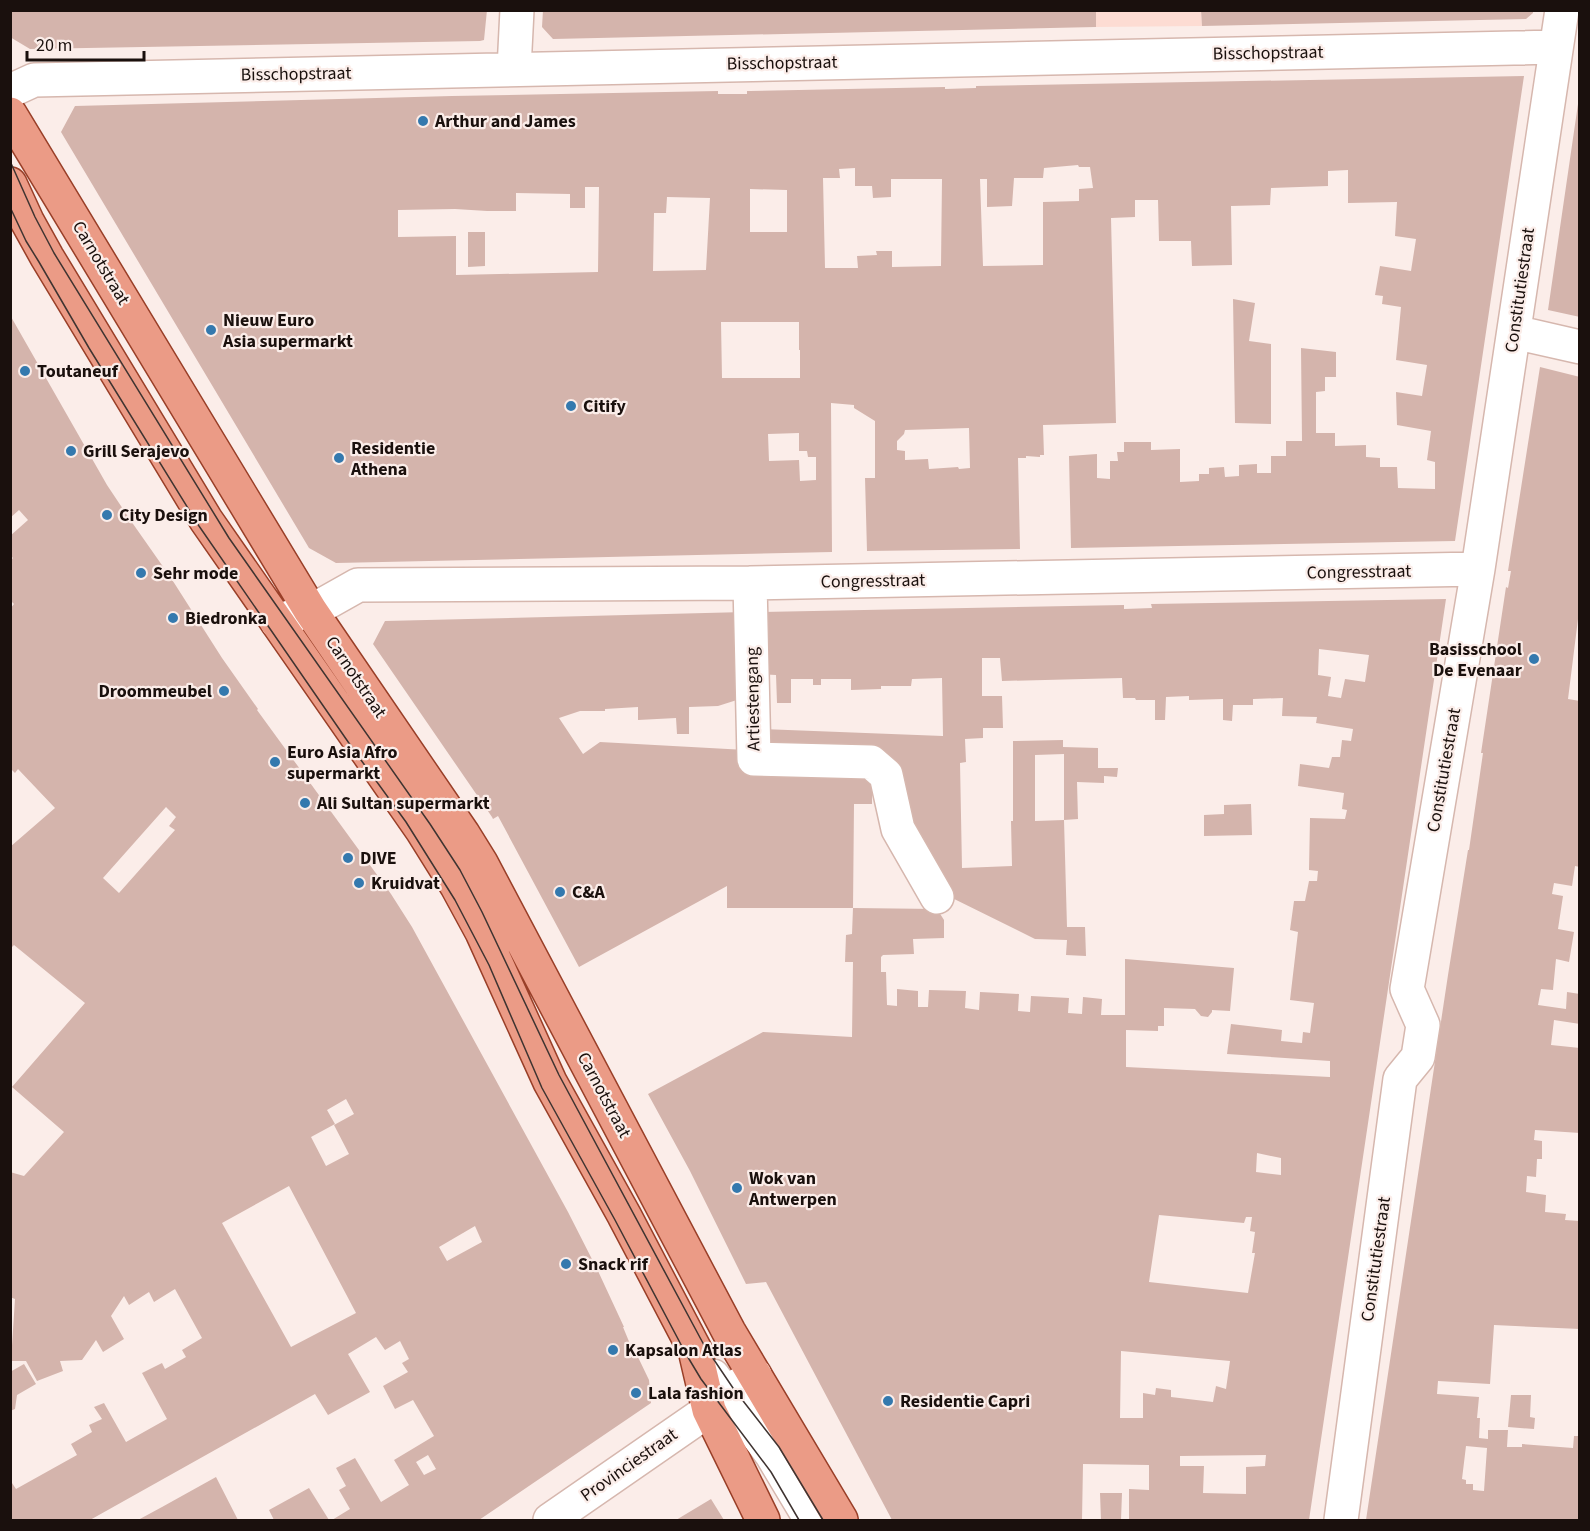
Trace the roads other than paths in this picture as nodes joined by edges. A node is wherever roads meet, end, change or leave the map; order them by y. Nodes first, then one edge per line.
1 (517, 10) edge
2 (1562, 10) edge
3 (1556, 47) junction
4 (514, 69) junction
5 (10, 91) edge
6 (10, 114) edge
7 (10, 184) edge
8 (1514, 332) junction
9 (1580, 347) edge
10 (1478, 569) junction
11 (750, 583) junction
12 (310, 610) junction
13 (277, 622) junction
14 (938, 897) dead end
15 (755, 1375) junction
16 (717, 1402) junction
17 (550, 1521) edge
18 (763, 1521) edge
19 (811, 1521) edge
20 (841, 1521) edge
21 (1341, 1521) edge

1 - 4 street
2 - 3 street, Constitutiestraat
3 - 4 street, Bisschopstraat
3 - 8 street, Constitutiestraat
4 - 5 street, Bisschopstraat
6 - 12 main road, Carnotstraat
7 - 13 main road, Carnotstraat
8 - 9 street
8 - 10 street, Constitutiestraat
10 - 11 street, Congresstraat
10 - 21 street, Constitutiestraat
11 - 12 street, Congresstraat
11 - 14 street, Artiestengang
12 - 13 street, Congresstraat
12 - 15 main road, Carnotstraat
13 - 16 main road, Carnotstraat
15 - 16 street
15 - 20 main road, Carnotstraat
16 - 17 street, Provinciestraat
16 - 18 main road, Carnotstraat
16 - 19 street

